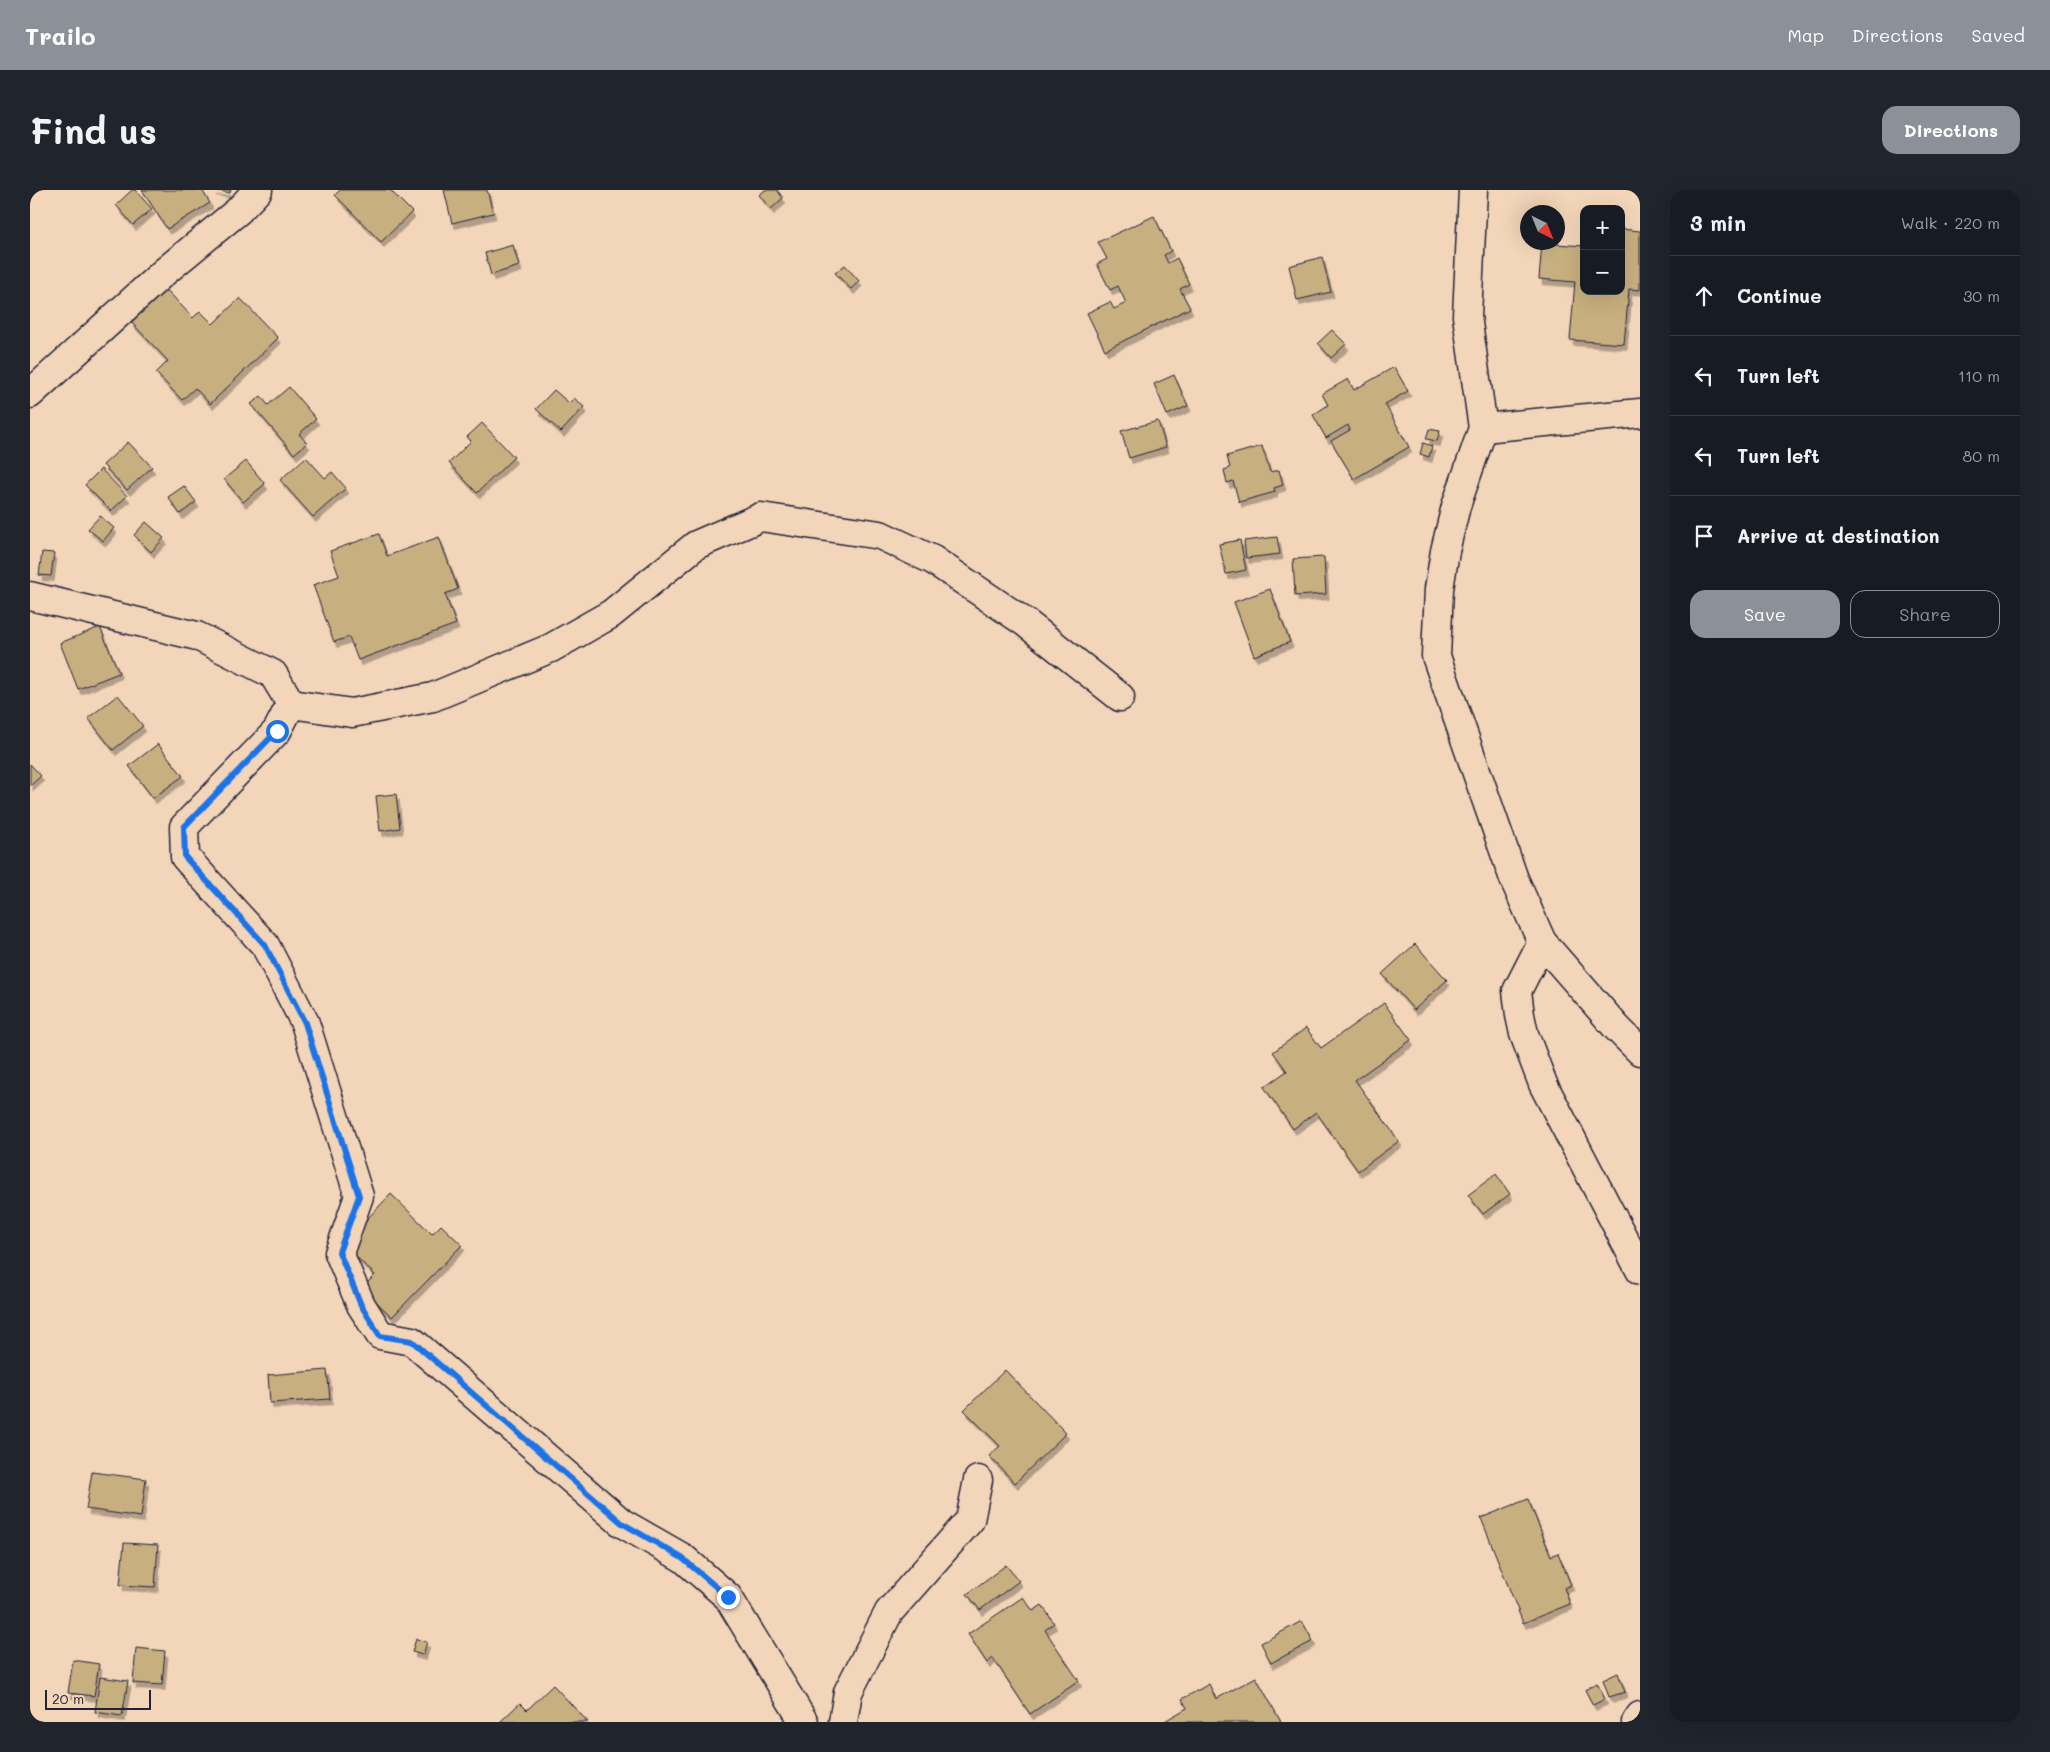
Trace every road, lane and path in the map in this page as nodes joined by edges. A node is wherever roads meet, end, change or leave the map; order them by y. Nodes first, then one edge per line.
1 (258, 190) edge
2 (1473, 190) edge
3 (30, 394) edge
4 (1640, 414) edge
5 (1483, 428) junction
6 (30, 596) edge
7 (1120, 697) dead end
8 (292, 704) junction
9 (1542, 942) junction
10 (1640, 1051) edge
11 (1640, 1270) edge
12 (978, 1480) dead end
13 (1640, 1716) edge
14 (804, 1722) edge
15 (842, 1722) edge
16 (1636, 1722) edge

1 - 3 street
2 - 5 street
4 - 5 street
5 - 9 street
6 - 8 street
7 - 8 street
8 - 14 street
9 - 10 street
9 - 11 street
12 - 15 street
13 - 16 street

